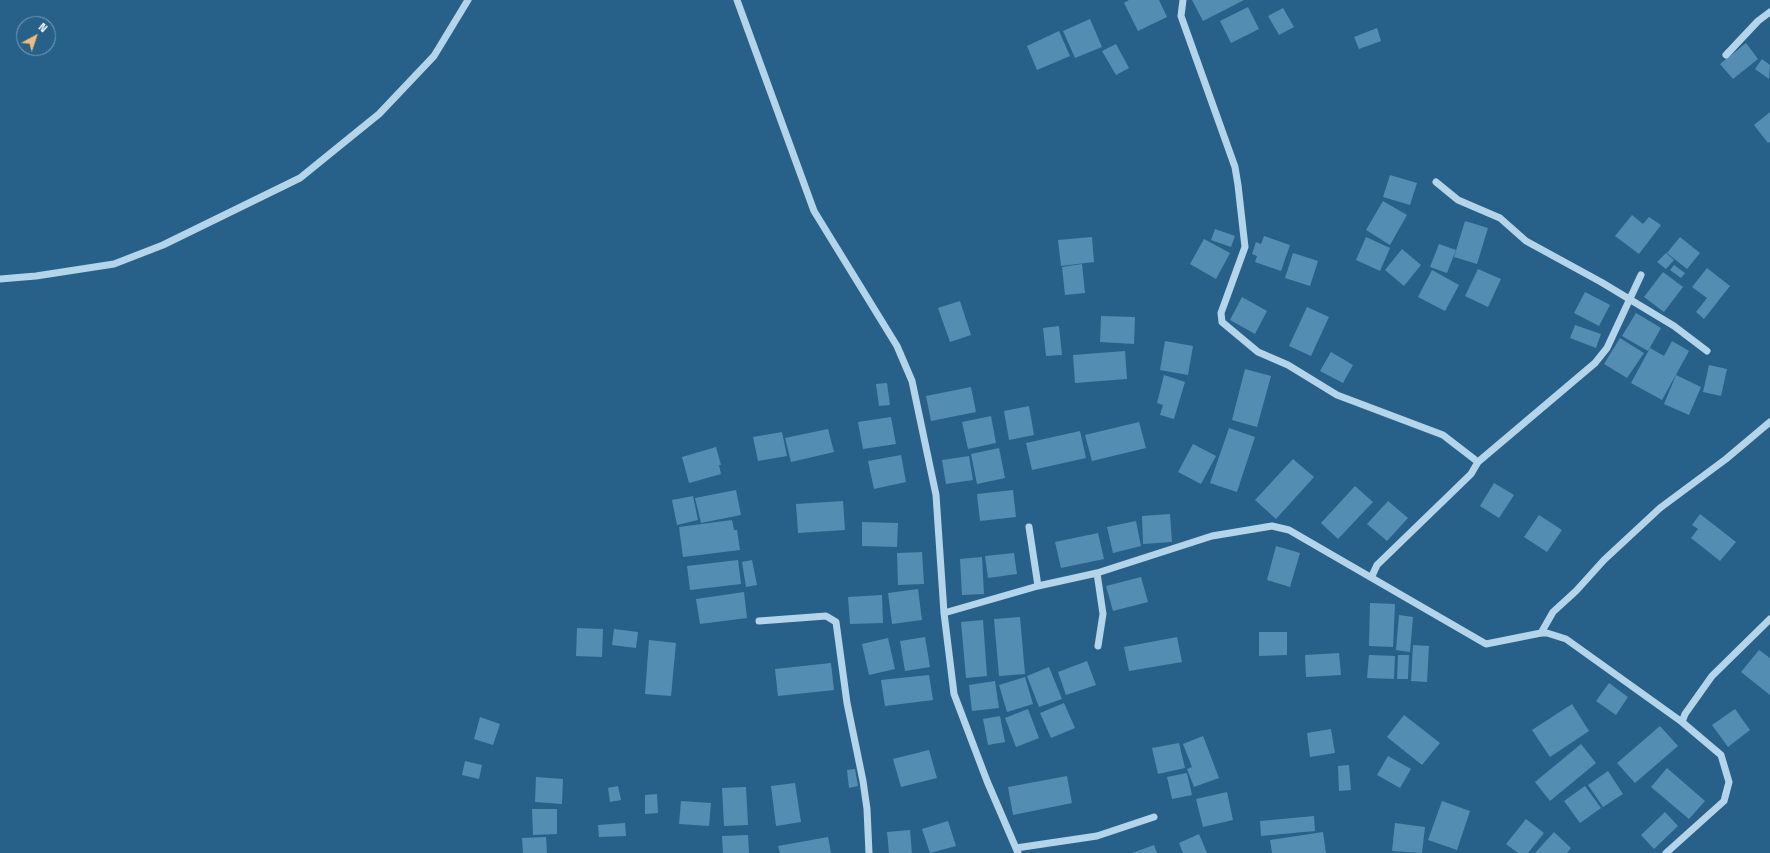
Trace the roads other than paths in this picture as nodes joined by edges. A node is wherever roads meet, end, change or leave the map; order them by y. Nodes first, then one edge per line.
1 (468, 0) edge
2 (737, 0) edge
3 (1183, 0) edge
4 (1770, 12) edge
5 (1726, 55) dead end
6 (1436, 182) dead end
7 (1641, 275) dead end
8 (0, 279) edge
9 (1629, 300) junction
10 (1707, 351) dead end
11 (1770, 422) edge
12 (1478, 462) junction
13 (1029, 527) dead end
14 (1097, 574) junction
15 (1372, 576) junction
16 (1038, 586) junction
17 (944, 613) junction
18 (1770, 619) edge
19 (759, 621) dead end
20 (1541, 633) junction
21 (1098, 646) dead end
22 (1682, 722) junction
23 (1154, 817) dead end
24 (1017, 851) edge
25 (869, 853) edge
26 (1666, 853) edge

1 - 8 street
2 - 17 street
3 - 12 street
4 - 5 street
6 - 9 street
7 - 9 street
9 - 10 street
9 - 12 street
11 - 20 street
12 - 15 street
13 - 16 street
14 - 15 street
14 - 16 street
14 - 21 street
15 - 20 street
16 - 17 street
17 - 24 street
18 - 22 street
19 - 25 street
20 - 22 street
22 - 26 street
23 - 24 street

